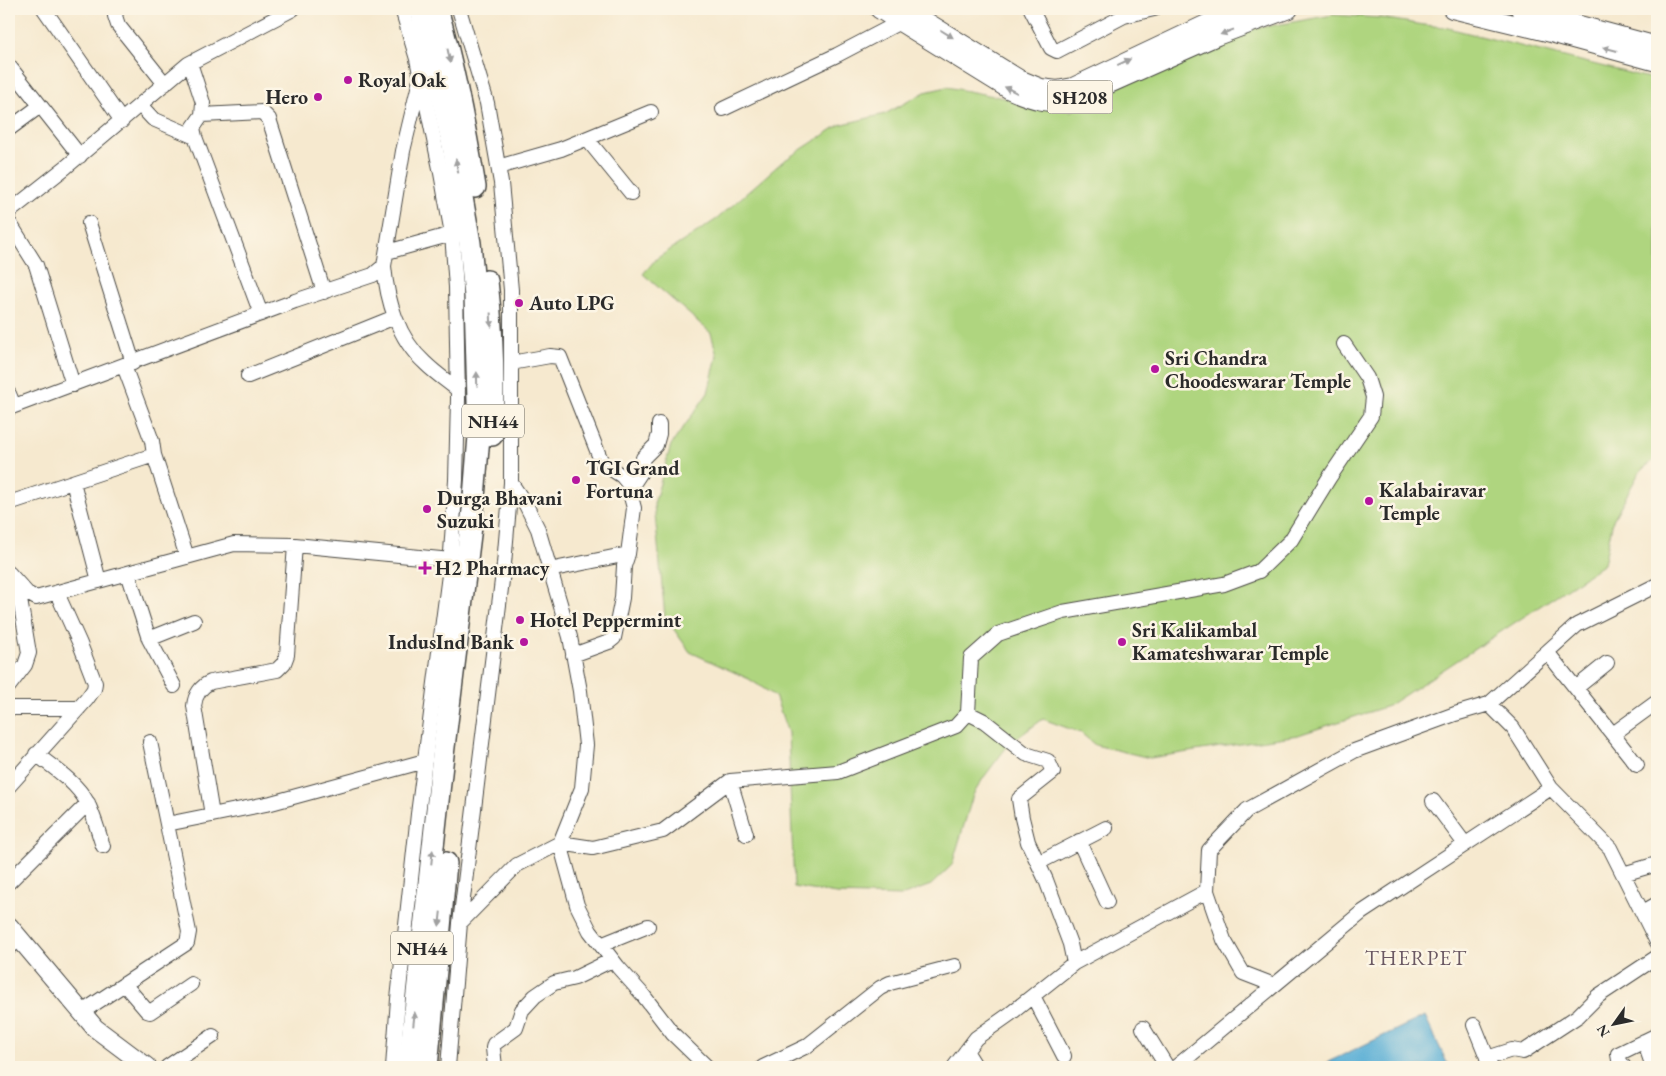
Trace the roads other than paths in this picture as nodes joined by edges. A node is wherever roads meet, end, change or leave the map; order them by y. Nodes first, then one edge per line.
1 (44, 9) edge
2 (116, 9) edge
3 (293, 9) edge
4 (402, 9) edge
5 (420, 9) edge
6 (437, 9) edge
7 (459, 9) edge
8 (879, 9) edge
9 (1031, 9) edge
10 (1154, 9) edge
11 (1289, 9) edge
12 (1452, 9) edge
13 (1520, 9) edge
14 (1235, 10) edge
15 (903, 16) edge
16 (1657, 46) edge
17 (1657, 62) edge
18 (190, 64) junction
19 (9, 66) edge
20 (421, 77) junction
21 (165, 84) junction
22 (140, 105) junction
23 (40, 106) junction
24 (723, 109) dead end
25 (652, 112) dead end
26 (202, 115) junction
27 (122, 120) junction
28 (9, 130) edge
29 (194, 137) junction
30 (587, 139) junction
31 (80, 156) junction
32 (498, 167) junction
33 (631, 194) dead end
34 (9, 212) edge
35 (9, 222) edge
36 (89, 223) dead end
37 (452, 234) junction
38 (385, 259) junction
39 (324, 292) junction
40 (261, 314) junction
41 (395, 318) junction
42 (1344, 344) dead end
43 (511, 363) junction
44 (128, 364) junction
45 (248, 376) dead end
46 (73, 385) junction
47 (458, 390) junction
48 (10, 403) edge
49 (660, 424) dead end
50 (154, 456) junction
51 (73, 482) junction
52 (511, 483) junction
53 (631, 487) junction
54 (9, 503) edge
55 (295, 545) junction
56 (628, 554) junction
57 (187, 557) junction
58 (451, 560) junction
59 (550, 570) junction
60 (128, 574) junction
61 (13, 577) edge
62 (99, 581) junction
63 (1657, 585) edge
64 (57, 593) junction
65 (194, 621) dead end
66 (149, 639) junction
67 (1547, 652) junction
68 (574, 655) junction
69 (1607, 663) dead end
70 (9, 686) edge
71 (174, 686) dead end
72 (1576, 688) junction
73 (1657, 702) edge
74 (1489, 704) junction
75 (9, 708) edge
76 (79, 708) junction
77 (968, 713) junction
78 (1612, 734) junction
79 (150, 742) dead end
80 (36, 754) junction
81 (425, 760) junction
82 (1637, 765) dead end
83 (730, 781) junction
84 (9, 786) edge
85 (1551, 788) junction
86 (1433, 801) dead end
87 (88, 803) junction
88 (212, 815) junction
89 (168, 824) junction
90 (1106, 828) dead end
91 (746, 834) dead end
92 (1079, 842) junction
93 (560, 843) junction
94 (1465, 844) junction
95 (103, 846) dead end
96 (1038, 863) junction
97 (1657, 864) edge
98 (1623, 874) junction
99 (9, 882) edge
100 (1207, 891) junction
101 (1107, 902) dead end
102 (1657, 904) edge
103 (1643, 912) junction
104 (460, 923) junction
105 (648, 926) dead end
106 (12, 938) edge
107 (1657, 942) edge
108 (601, 945) junction
109 (1657, 957) edge
110 (612, 960) junction
111 (1074, 963) junction
112 (955, 966) dead end
113 (124, 984) junction
114 (191, 984) dead end
115 (1274, 985) junction
116 (1032, 996) junction
117 (82, 1012) junction
118 (1474, 1025) dead end
119 (1143, 1028) dead end
120 (1657, 1035) edge
121 (213, 1036) dead end
122 (1644, 1041) junction
123 (966, 1051) junction
124 (1064, 1056) dead end
125 (1489, 1063) edge
126 (147, 1067) edge
127 (167, 1067) edge
128 (393, 1067) edge
129 (409, 1067) edge
130 (427, 1067) edge
131 (448, 1067) edge
132 (495, 1067) edge
133 (707, 1067) edge
134 (763, 1067) edge
135 (954, 1067) edge
136 (976, 1067) edge
137 (1166, 1067) edge
138 (1176, 1067) edge
139 (1624, 1067) edge
140 (1653, 1067) edge

1 - 27 street
2 - 21 street
3 - 18 street
4 - 20 street
129 -> 5 highway, NH44
6 -> 130 highway, NH44
7 - 32 street
8 - 15 main road, SH208
9 - 10 street
11 -> 15 main road, SH208
17 -> 12 main road
13 - 16 main road
15 -> 14 main road, SH208
15 - 24 street
18 - 21 street
18 - 26 street
19 - 23 street
20 - 37 street
20 - 38 street
21 - 22 street
22 - 27 street
22 - 29 street
23 - 28 street
23 - 31 street
25 - 30 street
26 - 29 street
26 - 39 street
27 - 31 street
29 - 40 street
30 - 32 street
30 - 33 street
31 - 34 street
32 - 43 street
35 - 46 street
36 - 44 street
37 - 38 street
37 - 47 street
38 - 39 street
38 - 41 street
39 - 40 street
40 - 44 street
41 - 45 street
41 - 47 street
42 - 77 street
43 - 52 street
43 - 53 street
44 - 46 street
44 - 50 street
46 - 48 street
47 - 58 street
49 - 53 street
50 - 51 street
50 - 57 street
51 - 54 street
51 - 62 street
52 - 59 street
52 - 104 street
53 - 56 street
55 - 57 street
55 - 58 street
55 - 88 street
56 - 59 street
56 - 68 street
57 - 60 street
58 - 81 street
59 - 68 street
60 - 62 street
60 - 66 street
61 - 64 street
61 - 70 street
62 - 64 street
63 - 67 street
64 - 76 street
65 - 66 street
66 - 71 street
67 - 72 street
67 - 74 street
68 - 93 street
69 - 72 street
72 - 78 street
73 - 78 street
74 - 85 street
74 - 100 street
75 - 76 street
76 - 80 street
77 - 83 street
77 - 96 street
78 - 82 street
79 - 89 street
80 - 84 street
80 - 87 street
81 - 88 street
81 - 128 street
83 - 91 street
83 - 93 street
85 - 94 street
85 - 98 street
86 - 94 street
87 - 95 street
87 - 99 street
88 - 89 street
89 - 113 street
90 - 92 street
92 - 96 street
92 - 101 street
93 - 104 street
93 - 108 street
94 - 115 street
96 - 111 street
97 - 98 street
98 - 103 street
100 - 111 street
100 - 115 street
102 - 103 street
103 - 107 street
104 - 131 street
105 - 108 street
106 - 117 main road
108 - 110 street
109 - 125 street
110 - 132 street
110 - 133 street
111 - 116 street
112 - 134 street
113 - 114 street
113 - 117 street
115 - 138 street
116 - 123 street
116 - 124 street
117 - 126 main road
118 - 125 street
119 - 137 street
120 - 122 street
121 - 127 street
122 - 139 street
122 - 140 street
123 - 135 street
123 - 136 street

